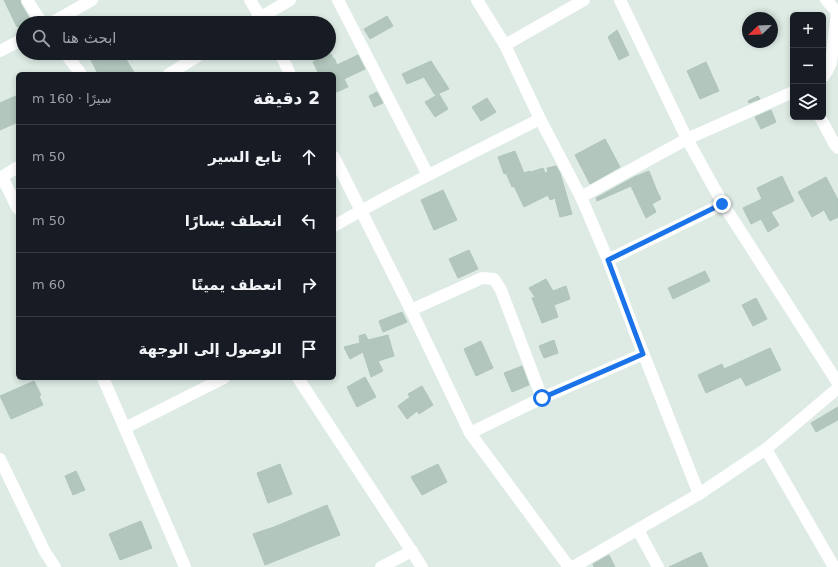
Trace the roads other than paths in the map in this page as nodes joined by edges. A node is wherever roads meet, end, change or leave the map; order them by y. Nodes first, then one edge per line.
1 (27, 0) edge
2 (92, 0) edge
3 (250, 0) edge
4 (290, 0) edge
5 (338, 0) edge
6 (477, 0) edge
7 (584, 0) edge
8 (620, 0) edge
9 (826, 0) edge
10 (837, 12) edge
11 (37, 16) edge
12 (63, 16) edge
13 (257, 16) edge
14 (266, 16) edge
15 (16, 43) edge
16 (505, 45) junction
17 (0, 51) edge
18 (70, 60) edge
19 (192, 60) edge
20 (283, 60) edge
21 (79, 72) edge
22 (172, 72) edge
23 (289, 72) edge
24 (826, 72) edge
25 (790, 93) edge
26 (540, 119) junction
27 (822, 120) edge
28 (687, 139) junction
29 (838, 148) edge
30 (336, 162) edge
31 (16, 168) edge
32 (428, 175) junction
33 (1, 177) edge
34 (581, 197) junction
35 (722, 204) junction
36 (16, 205) edge
37 (361, 210) junction
38 (336, 225) edge
39 (608, 260) junction
40 (411, 310) junction
41 (643, 354) junction
42 (103, 380) edge
43 (220, 380) edge
44 (299, 380) edge
45 (838, 383) edge
46 (838, 388) edge
47 (542, 398) junction
48 (125, 428) junction
49 (470, 433) junction
50 (766, 449) junction
51 (0, 458) edge
52 (699, 494) junction
53 (638, 530) junction
54 (412, 551) junction
55 (55, 567) edge
56 (185, 567) edge
57 (381, 567) edge
58 (422, 567) edge
59 (569, 567) edge
60 (573, 567) edge
61 (658, 567) edge
62 (834, 567) edge

1 - 11 street
2 - 12 street
3 - 13 street
4 - 14 street
5 - 32 street
6 - 16 street
7 - 16 street
8 - 28 street
9 - 10 street
10 - 24 street
15 - 17 street
16 - 26 street
18 - 21 street
19 - 22 street
20 - 23 street
25 - 28 street
26 - 32 street
26 - 34 street
27 - 29 street
28 - 34 street
28 - 35 street
30 - 37 street
31 - 33 street
32 - 37 street
33 - 36 street
34 - 39 street
35 - 39 street
35 - 45 street
37 - 38 street
37 - 40 street
39 - 41 street
40 - 47 street
40 - 49 street
41 - 47 street
41 - 52 street
42 - 48 street
43 - 48 street
44 - 54 street
46 - 50 street
47 - 49 street
48 - 56 street
49 - 59 street
50 - 52 street
50 - 62 street
51 - 55 street
52 - 53 street
53 - 60 street
53 - 61 street
54 - 57 street
54 - 58 street

